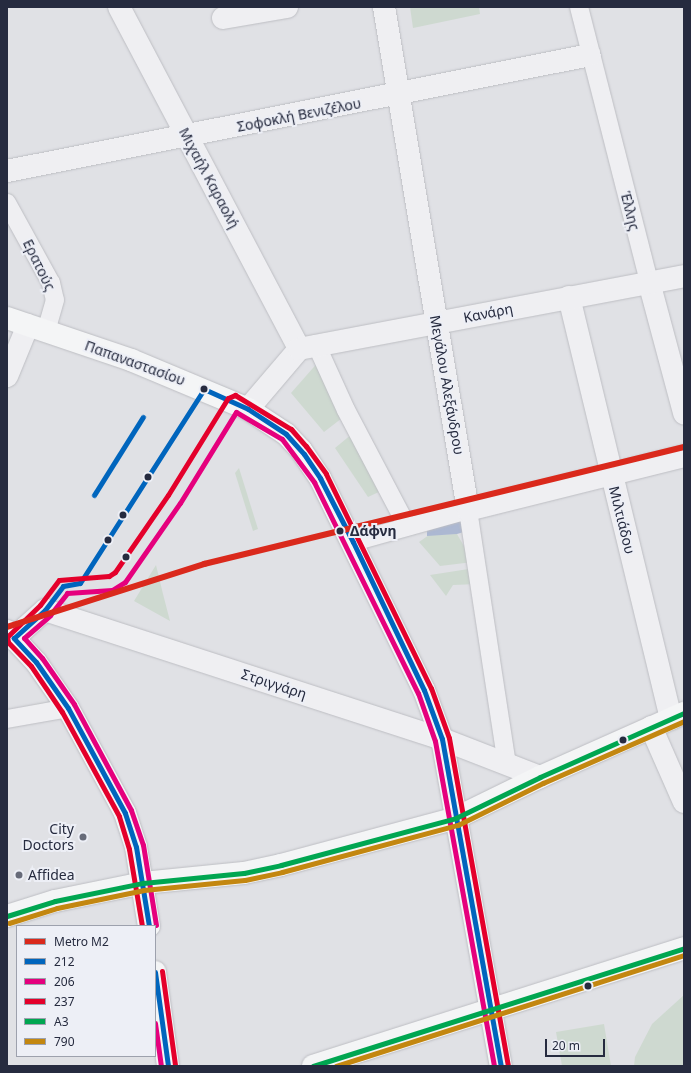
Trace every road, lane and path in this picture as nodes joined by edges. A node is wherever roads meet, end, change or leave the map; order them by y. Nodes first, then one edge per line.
1 (119, 7) edge
2 (287, 7) edge
3 (384, 7) edge
4 (579, 7) edge
5 (223, 18) dead end
6 (590, 55) junction
7 (399, 95) junction
8 (187, 137) junction
9 (7, 171) edge
10 (7, 202) edge
11 (684, 276) edge
12 (649, 282) junction
13 (569, 297) junction
14 (7, 318) edge
15 (436, 322) junction
16 (37, 328) junction
17 (307, 347) junction
18 (7, 376) edge
19 (248, 409) junction
20 (684, 413) edge
21 (684, 456) edge
22 (612, 474) junction
23 (468, 510) junction
24 (407, 526) junction
25 (353, 542) junction
26 (11, 634) edge
27 (68, 708) junction
28 (7, 719) edge
29 (669, 720) edge
30 (442, 739) junction
31 (507, 764) junction
32 (540, 777) junction
33 (684, 802) edge
34 (456, 818) junction
35 (142, 883) junction
36 (7, 916) edge
37 (148, 925) edge
38 (684, 948) edge
39 (156, 979) edge
40 (489, 1010) junction
41 (168, 1066) edge
42 (313, 1066) edge
43 (501, 1066) edge

1 - 8 street, Μιχαήλ Καραολή
2 - 5 street
3 - 7 street, Μεγάλου Αλεξάνδρου
4 - 6 street, Έλλης
6 - 7 street, Σοφοκλή Βενιζέλου
6 - 12 street, Έλλης
7 - 8 street, Σοφοκλή Βενιζέλου
7 - 15 street, Μεγάλου Αλεξάνδρου
8 - 9 street, Σοφοκλή Βενιζέλου
8 - 17 street, Μιχαήλ Καραολή
10 - 16 street, Ερατούς
11 - 12 street, Κανάρη
12 - 13 street, Κανάρη
12 - 20 street, Έλλης
13 - 15 street, Κανάρη
13 - 22 street, Μιλτιάδου
14 - 16 main road, Παπαναστασίου
15 - 17 street, Κανάρη
15 - 23 street, Μεγάλου Αλεξάνδρου
16 - 18 street
16 - 19 main road, Παπαναστασίου
17 - 19 street
17 - 24 street, Μιχαήλ Καραολή
19 - 25 main road, Παπαναστασίου
21 - 22 street
22 - 23 street
22 - 29 street, Μιλτιάδου
23 - 24 street
23 - 31 street, Μεγάλου Αλεξάνδρου
24 - 25 street
25 - 30 main road, Παπαναστασίου
26 - 27 main road
26 - 30 street, Στριγγάρη
27 - 28 street
27 - 35 main road
29 - 32 main road
29 - 33 street, Μιλτιάδου
30 - 31 street, Στριγγάρη
30 - 34 main road, Παπαναστασίου
31 - 32 street, Στριγγάρη
32 - 34 main road
34 - 35 main road
34 - 40 main road, Παπαναστασίου
35 - 36 main road
35 - 37 main road
38 - 40 main road
39 - 41 main road
40 - 42 main road
40 - 43 main road, Παπαναστασίου

